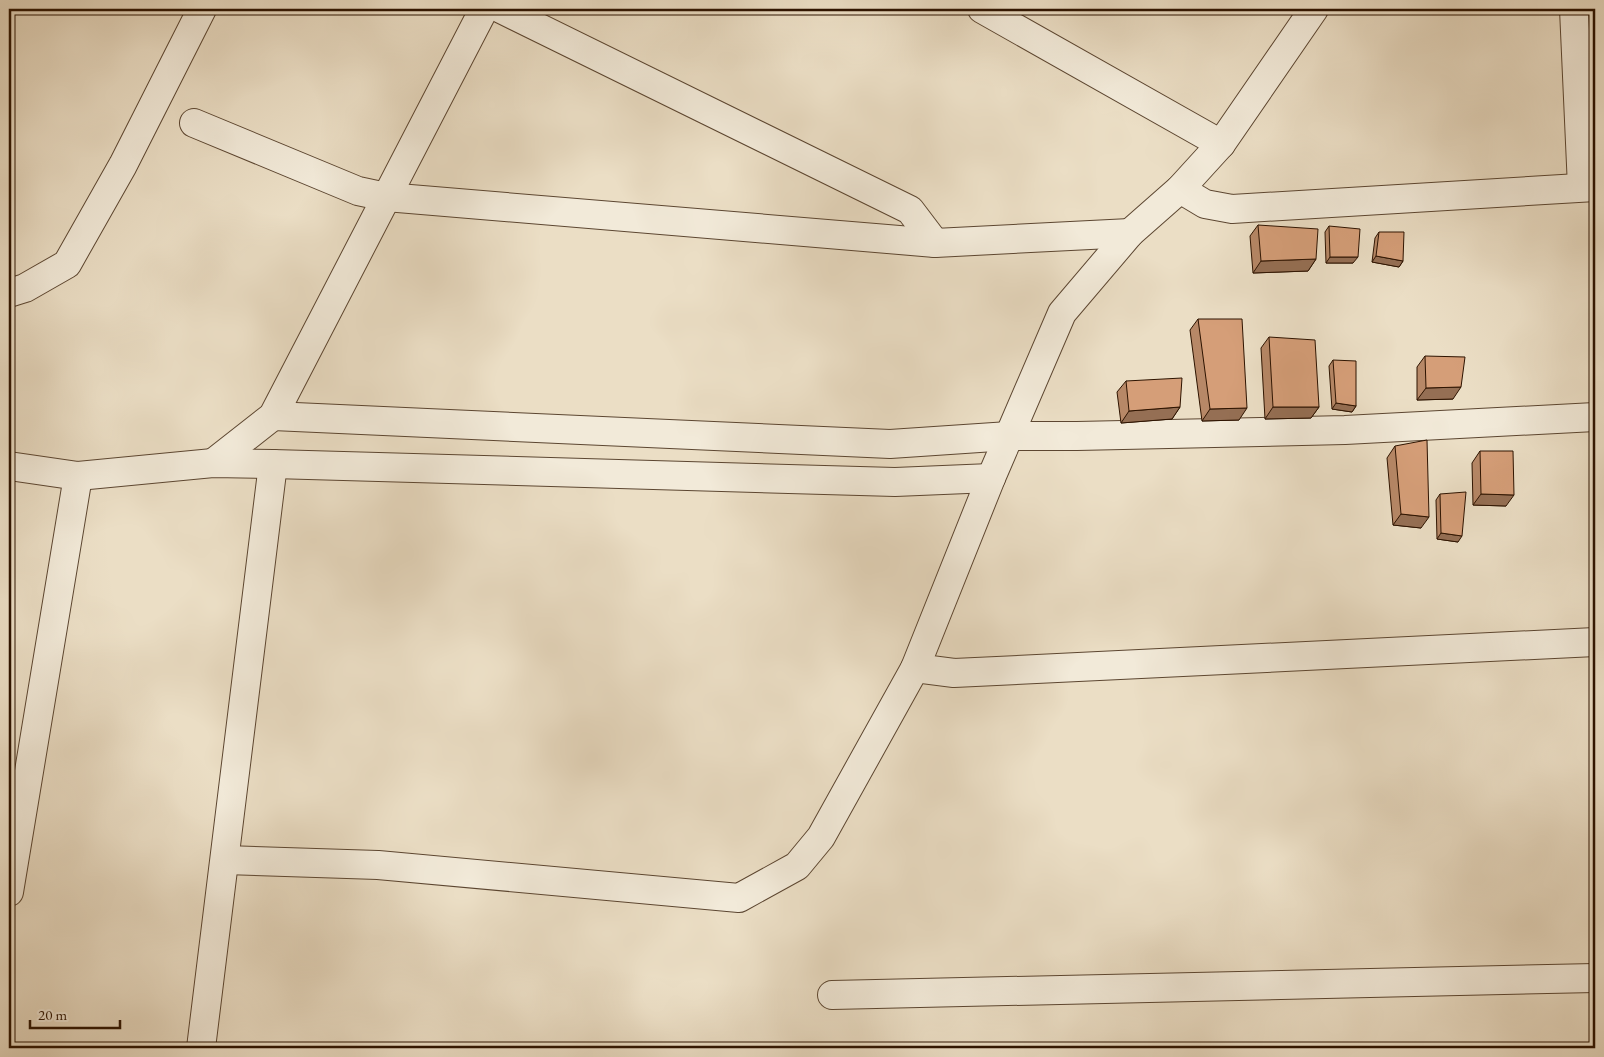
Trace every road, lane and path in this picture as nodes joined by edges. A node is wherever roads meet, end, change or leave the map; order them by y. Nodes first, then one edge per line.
1 (202, 9) edge
2 (484, 9) edge
3 (501, 9) edge
4 (982, 9) edge
5 (1314, 9) edge
6 (1574, 9) edge
7 (194, 123) dead end
8 (1221, 144) junction
9 (1589, 187) edge
10 (1180, 189) junction
11 (386, 197) junction
12 (1130, 233) junction
13 (935, 243) junction
14 (9, 293) edge
15 (272, 416) junction
16 (1595, 417) edge
17 (1009, 436) junction
18 (213, 463) junction
19 (273, 464) junction
20 (9, 466) edge
21 (78, 476) junction
22 (992, 478) junction
23 (1595, 642) edge
24 (915, 668) junction
25 (224, 860) junction
26 (9, 892) edge
27 (1595, 978) edge
28 (832, 994) dead end
29 (202, 1048) edge

1 - 14 street
2 - 11 street
3 - 13 street
4 - 8 street
5 - 8 street
6 - 9 street
7 - 11 street
8 - 10 street
9 - 10 street
10 - 12 street
11 - 13 street
11 - 15 street
12 - 13 street
12 - 17 street
15 - 17 street
15 - 18 street
16 - 17 street
17 - 22 street
18 - 19 street
18 - 21 street
19 - 22 street
19 - 25 street
20 - 21 street
21 - 26 street
22 - 24 street
23 - 24 street
24 - 25 street
25 - 29 street
27 - 28 street

